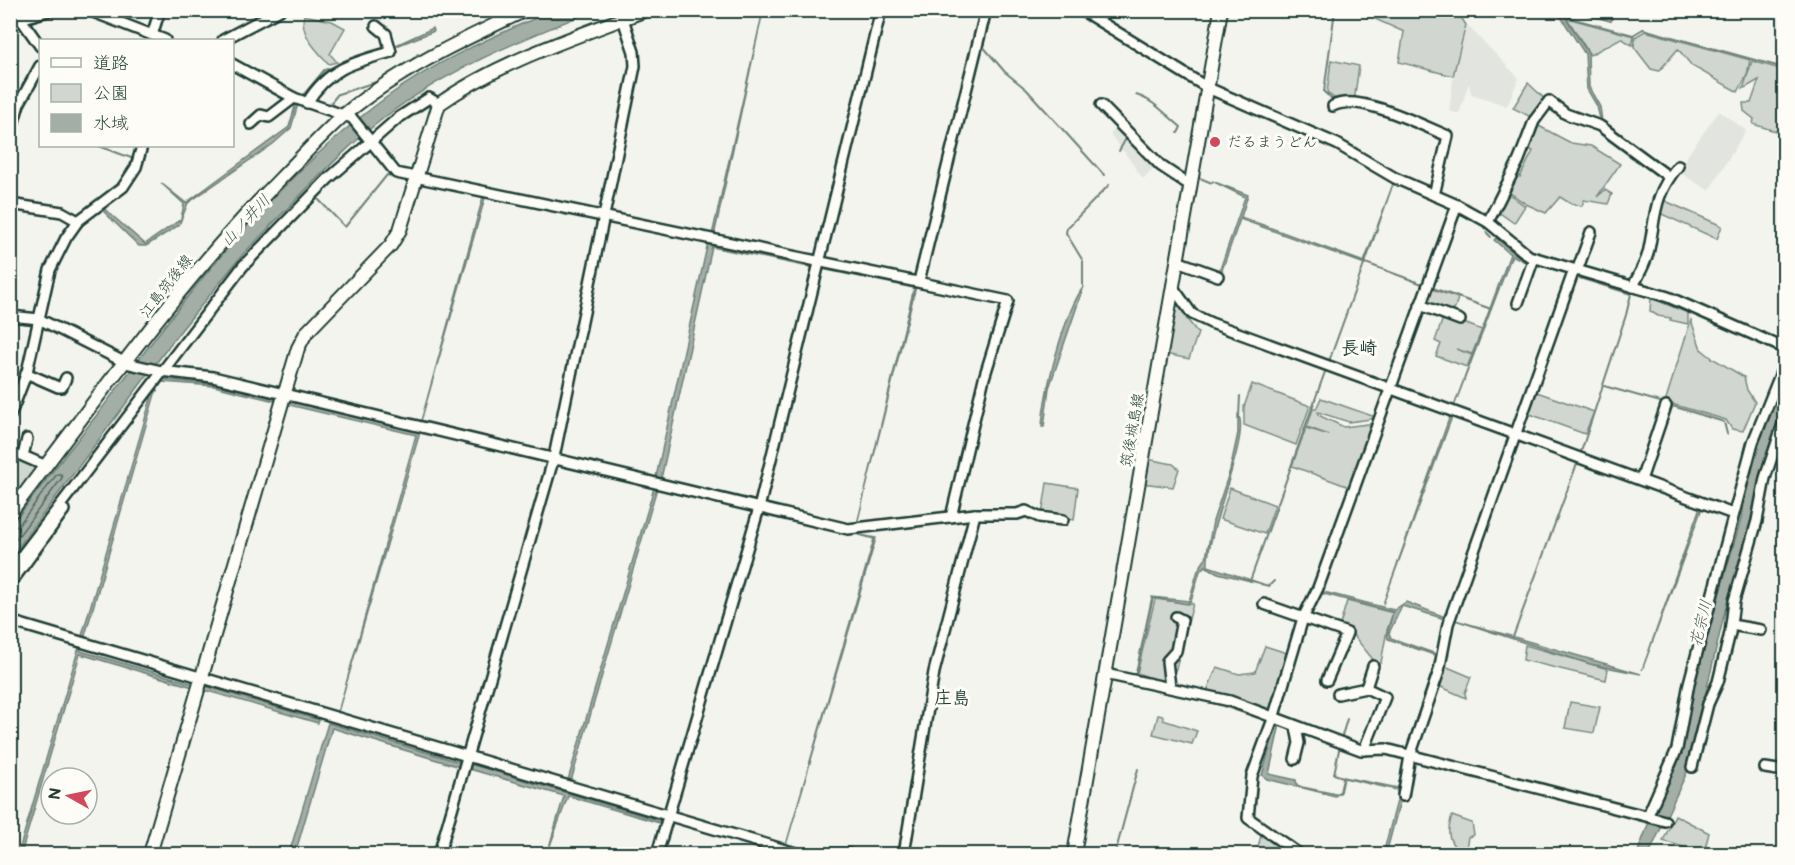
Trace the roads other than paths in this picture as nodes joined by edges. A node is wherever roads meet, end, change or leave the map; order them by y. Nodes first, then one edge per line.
1 (51, 10) edge
2 (88, 10) edge
3 (160, 10) edge
4 (280, 10) edge
5 (526, 10) edge
6 (646, 10) edge
7 (881, 10) edge
8 (986, 10) edge
9 (1081, 10) edge
10 (1221, 10) edge
11 (622, 15) edge
12 (13, 18) edge
13 (376, 26) dead end
14 (158, 39) edge
15 (225, 39) edge
16 (39, 45) edge
17 (234, 65) edge
18 (39, 68) edge
19 (1208, 88) junction
20 (294, 98) junction
21 (307, 103) junction
22 (438, 104) junction
23 (1101, 105) dead end
24 (1333, 106) dead end
25 (349, 116) junction
26 (251, 124) dead end
27 (10, 135) edge
28 (368, 139) junction
29 (142, 147) edge
30 (1678, 166) dead end
31 (1669, 177) junction
32 (416, 178) junction
33 (1191, 186) junction
34 (1434, 195) junction
35 (10, 204) edge
36 (1457, 205) junction
37 (604, 217) junction
38 (78, 221) junction
39 (1488, 222) junction
40 (1591, 232) dead end
41 (1534, 258) junction
42 (819, 261) junction
43 (1177, 261) junction
44 (1576, 271) junction
45 (1218, 276) dead end
46 (919, 281) junction
47 (1172, 286) junction
48 (1633, 287) junction
49 (1518, 303) dead end
50 (1420, 305) junction
51 (10, 316) edge
52 (39, 319) junction
53 (1460, 320) dead end
54 (1785, 348) edge
55 (128, 363) junction
56 (1785, 365) edge
57 (158, 371) junction
58 (26, 373) junction
59 (66, 378) dead end
60 (1390, 388) junction
61 (285, 394) junction
62 (1666, 406) dead end
63 (10, 416) edge
64 (1785, 421) edge
65 (1517, 434) junction
66 (27, 438) dead end
67 (554, 457) junction
68 (46, 466) junction
69 (1641, 480) junction
70 (759, 508) junction
71 (64, 510) dead end
72 (10, 513) edge
73 (975, 514) junction
74 (1733, 514) junction
75 (951, 517) junction
76 (1063, 520) dead end
77 (10, 571) edge
78 (10, 584) edge
79 (1264, 604) dead end
80 (1176, 617) dead end
81 (1304, 618) junction
82 (10, 621) edge
83 (1731, 625) junction
84 (1761, 630) dead end
85 (1373, 666) dead end
86 (1105, 674) junction
87 (202, 678) junction
88 (1327, 680) dead end
89 (1170, 687) junction
90 (1366, 688) junction
91 (1338, 694) dead end
92 (1273, 719) junction
93 (1296, 727) junction
94 (1364, 750) junction
95 (1410, 756) junction
96 (467, 758) junction
97 (1295, 759) dead end
98 (1692, 767) dead end
99 (1765, 768) dead end
100 (1785, 771) edge
101 (1403, 796) dead end
102 (1648, 815) junction
103 (669, 816) junction
104 (1665, 821) dead end
105 (150, 855) edge
106 (439, 855) edge
107 (657, 855) edge
108 (849, 855) edge
109 (904, 855) edge
110 (1074, 855) edge
111 (1299, 855) edge

1 - 12 street
2 - 14 street
3 - 14 street
4 - 15 street
5 - 25 main road, 江島筑後線
6 - 11 main road
7 - 42 street
8 - 46 street
9 - 19 street
10 - 19 main road, 筑後城島線
11 - 22 main road
11 - 37 street
12 - 16 street
13 - 21 street
17 - 20 street
18 - 27 street
19 - 33 main road, 筑後城島線
19 - 34 street
20 - 21 street
20 - 26 street
21 - 25 street
22 - 28 street
22 - 32 main road
23 - 33 street
24 - 34 street
25 - 28 street
25 - 55 main road, 江島筑後線
28 - 32 street
28 - 57 street
29 - 38 street
30 - 31 street
31 - 39 street
31 - 48 street
32 - 37 street
32 - 61 main road
33 - 43 main road, 筑後城島線
34 - 36 street
35 - 38 street
36 - 39 street
36 - 50 street
37 - 42 street
37 - 67 street
38 - 52 street
39 - 41 street
40 - 44 street
41 - 44 street
41 - 49 street
42 - 46 street
42 - 70 street
43 - 45 street
43 - 47 main road, 筑後城島線
44 - 48 street
44 - 65 street
46 - 75 street
47 - 60 street
47 - 86 main road, 筑後城島線
48 - 54 street
50 - 53 street
50 - 60 street
51 - 52 street
52 - 55 street
52 - 58 street
55 - 57 street
55 - 68 main road, 江島筑後線
56 - 74 street
57 - 61 street
57 - 77 street
58 - 59 street
58 - 63 street
60 - 65 street
60 - 81 street
61 - 67 street
61 - 87 main road
62 - 69 street
64 - 83 street
65 - 69 street
65 - 95 street
66 - 68 street
67 - 70 street
67 - 96 street
68 - 72 main road, 江島筑後線
69 - 74 street
70 - 75 street
70 - 103 street
71 - 78 street
73 - 75 street
73 - 76 street
73 - 109 street
74 - 102 street
79 - 81 street
80 - 89 street
81 - 88 street
81 - 92 street
82 - 87 street
83 - 84 street
83 - 98 street
85 - 90 street
86 - 89 street
86 - 110 main road, 筑後城島線
87 - 96 street
87 - 105 main road
89 - 92 street
90 - 91 street
90 - 94 street
92 - 93 street
92 - 111 street
93 - 94 street
93 - 97 street
94 - 95 street
95 - 101 street
95 - 102 street
96 - 103 street
96 - 106 street
99 - 100 street
102 - 104 street
103 - 107 street
103 - 108 street

